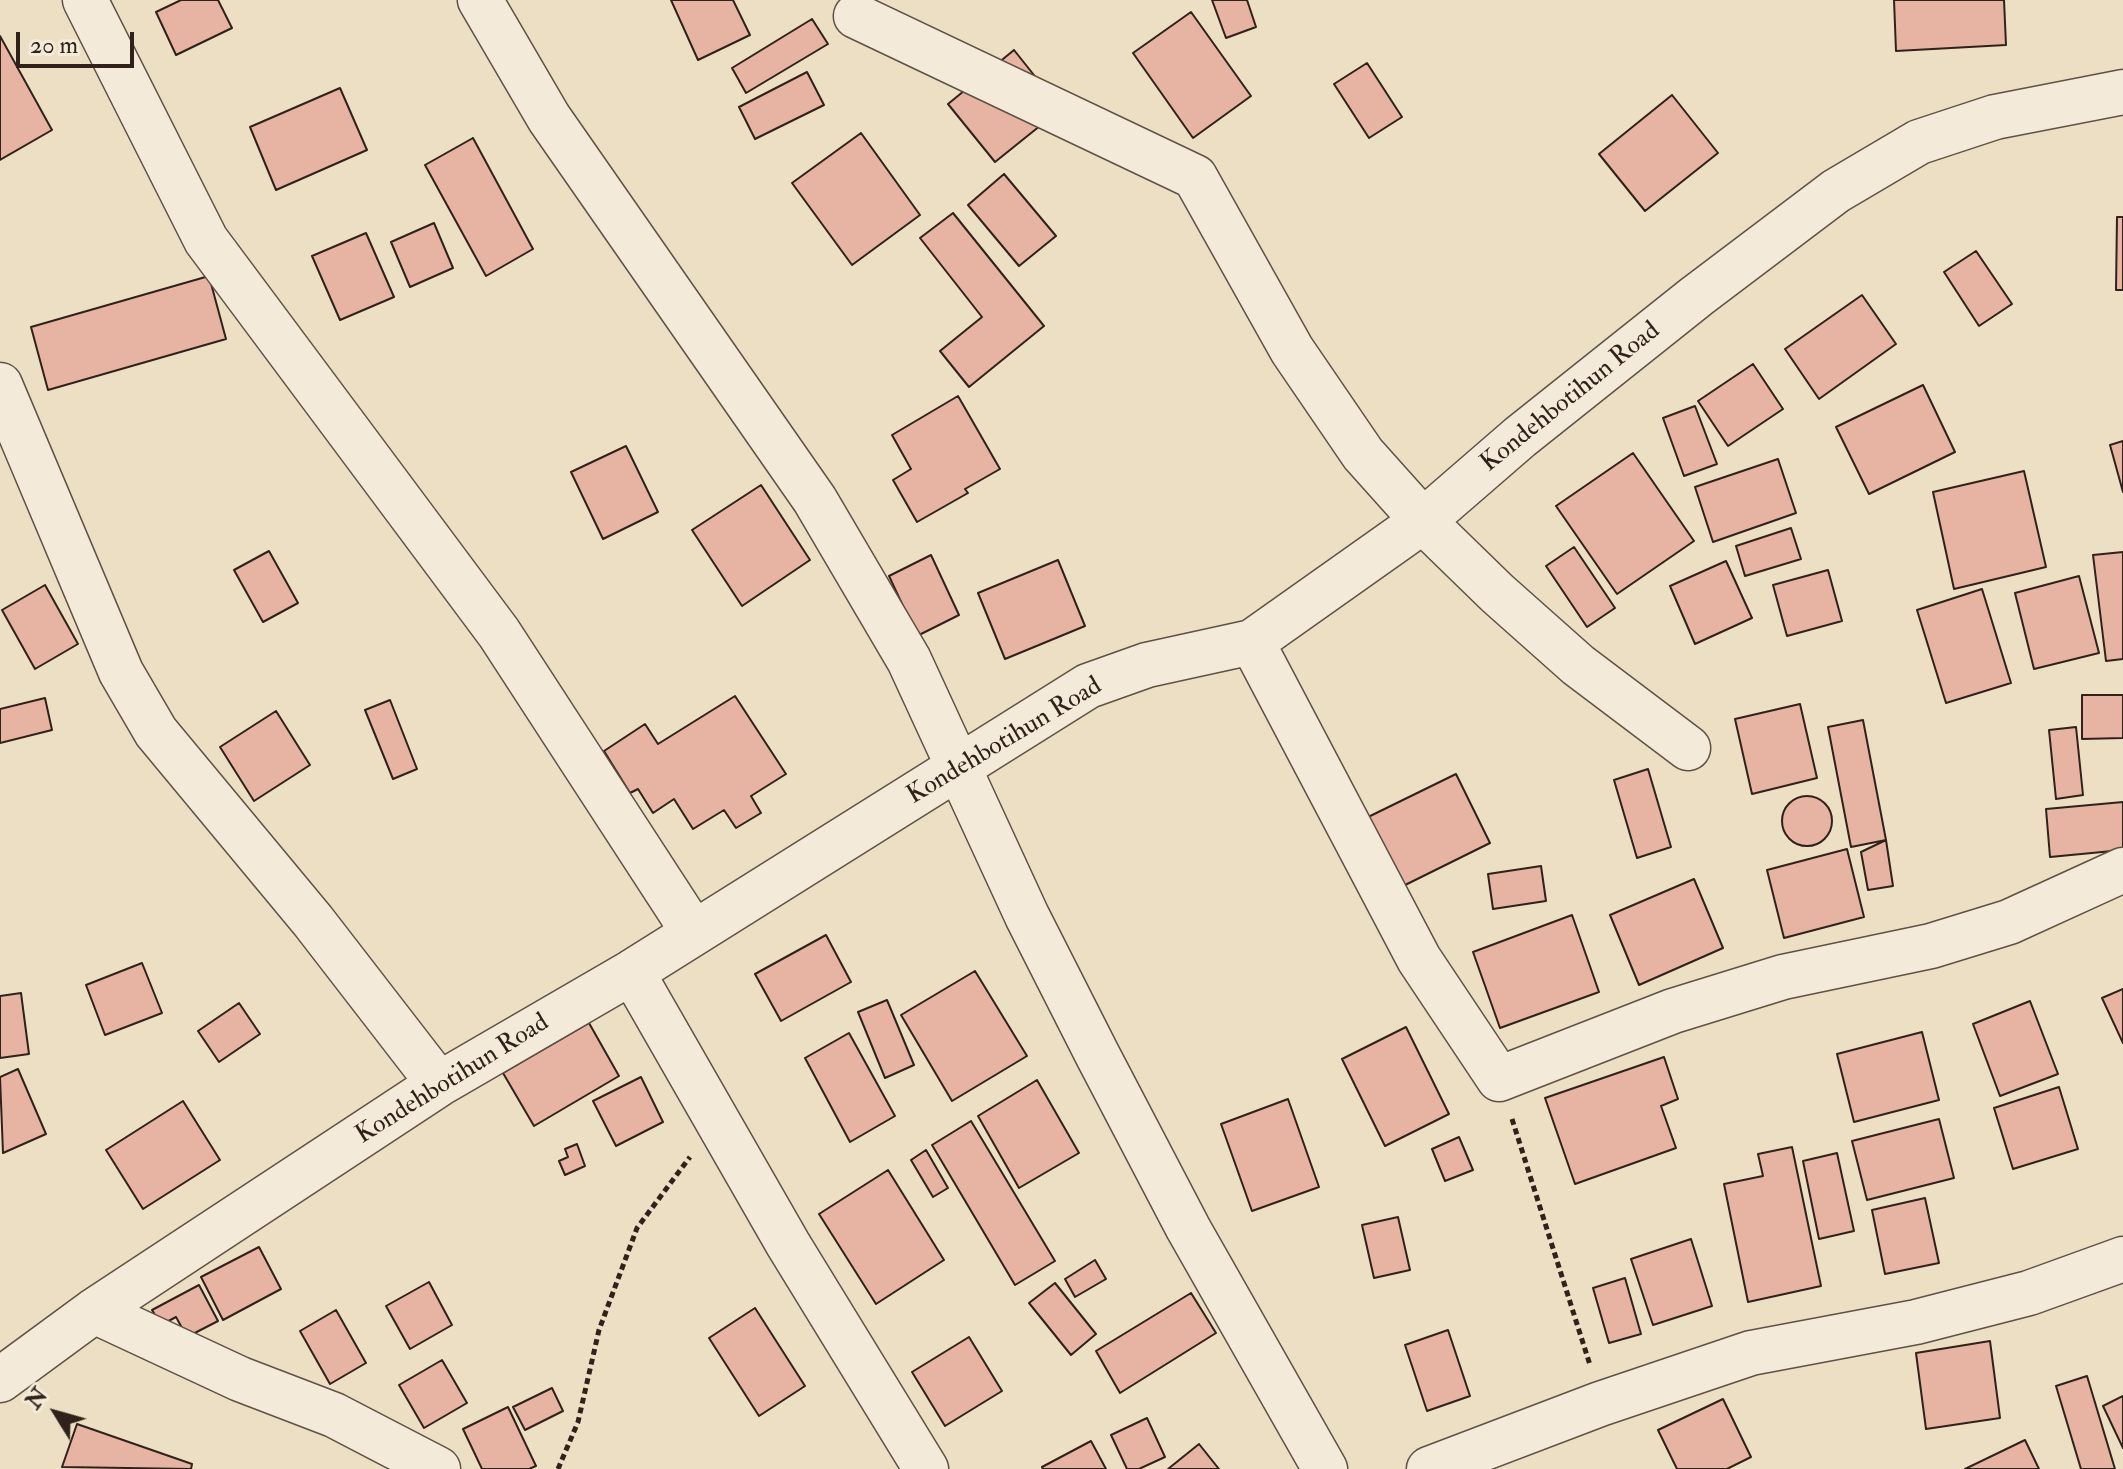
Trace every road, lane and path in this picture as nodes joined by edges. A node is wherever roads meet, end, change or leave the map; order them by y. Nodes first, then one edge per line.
1 (85, 0) edge
2 (480, 0) edge
3 (856, 16) dead end
4 (2123, 92) edge
5 (0, 385) edge
6 (1423, 521) junction
7 (1252, 642) junction
8 (1688, 748) dead end
9 (961, 769) junction
10 (2123, 870) edge
11 (694, 933) junction
12 (632, 972) junction
13 (1499, 1079) junction
14 (439, 1084) junction
15 (718, 1119) junction
16 (2123, 1259) edge
17 (94, 1311) junction
18 (0, 1380) edge
19 (1600, 1404) junction
20 (1520, 1453) edge
21 (438, 1469) edge
22 (558, 1469) edge
23 (926, 1469) edge
24 (1325, 1469) edge
25 (1429, 1469) edge

1 - 11 street
2 - 9 street
3 - 6 street
4 - 6 street, Kondehbotihun Road
5 - 14 street
6 - 7 street, Kondehbotihun Road
6 - 8 street
7 - 9 street, Kondehbotihun Road
7 - 13 street
9 - 11 street, Kondehbotihun Road
9 - 24 street
10 - 13 street
11 - 12 street, Kondehbotihun Road
12 - 14 street, Kondehbotihun Road
12 - 15 street
13 - 19 path
14 - 17 street, Kondehbotihun Road
15 - 22 path
15 - 23 street
16 - 19 street
17 - 18 street, Kondehbotihun Road
17 - 21 street
19 - 20 street
20 - 25 street

